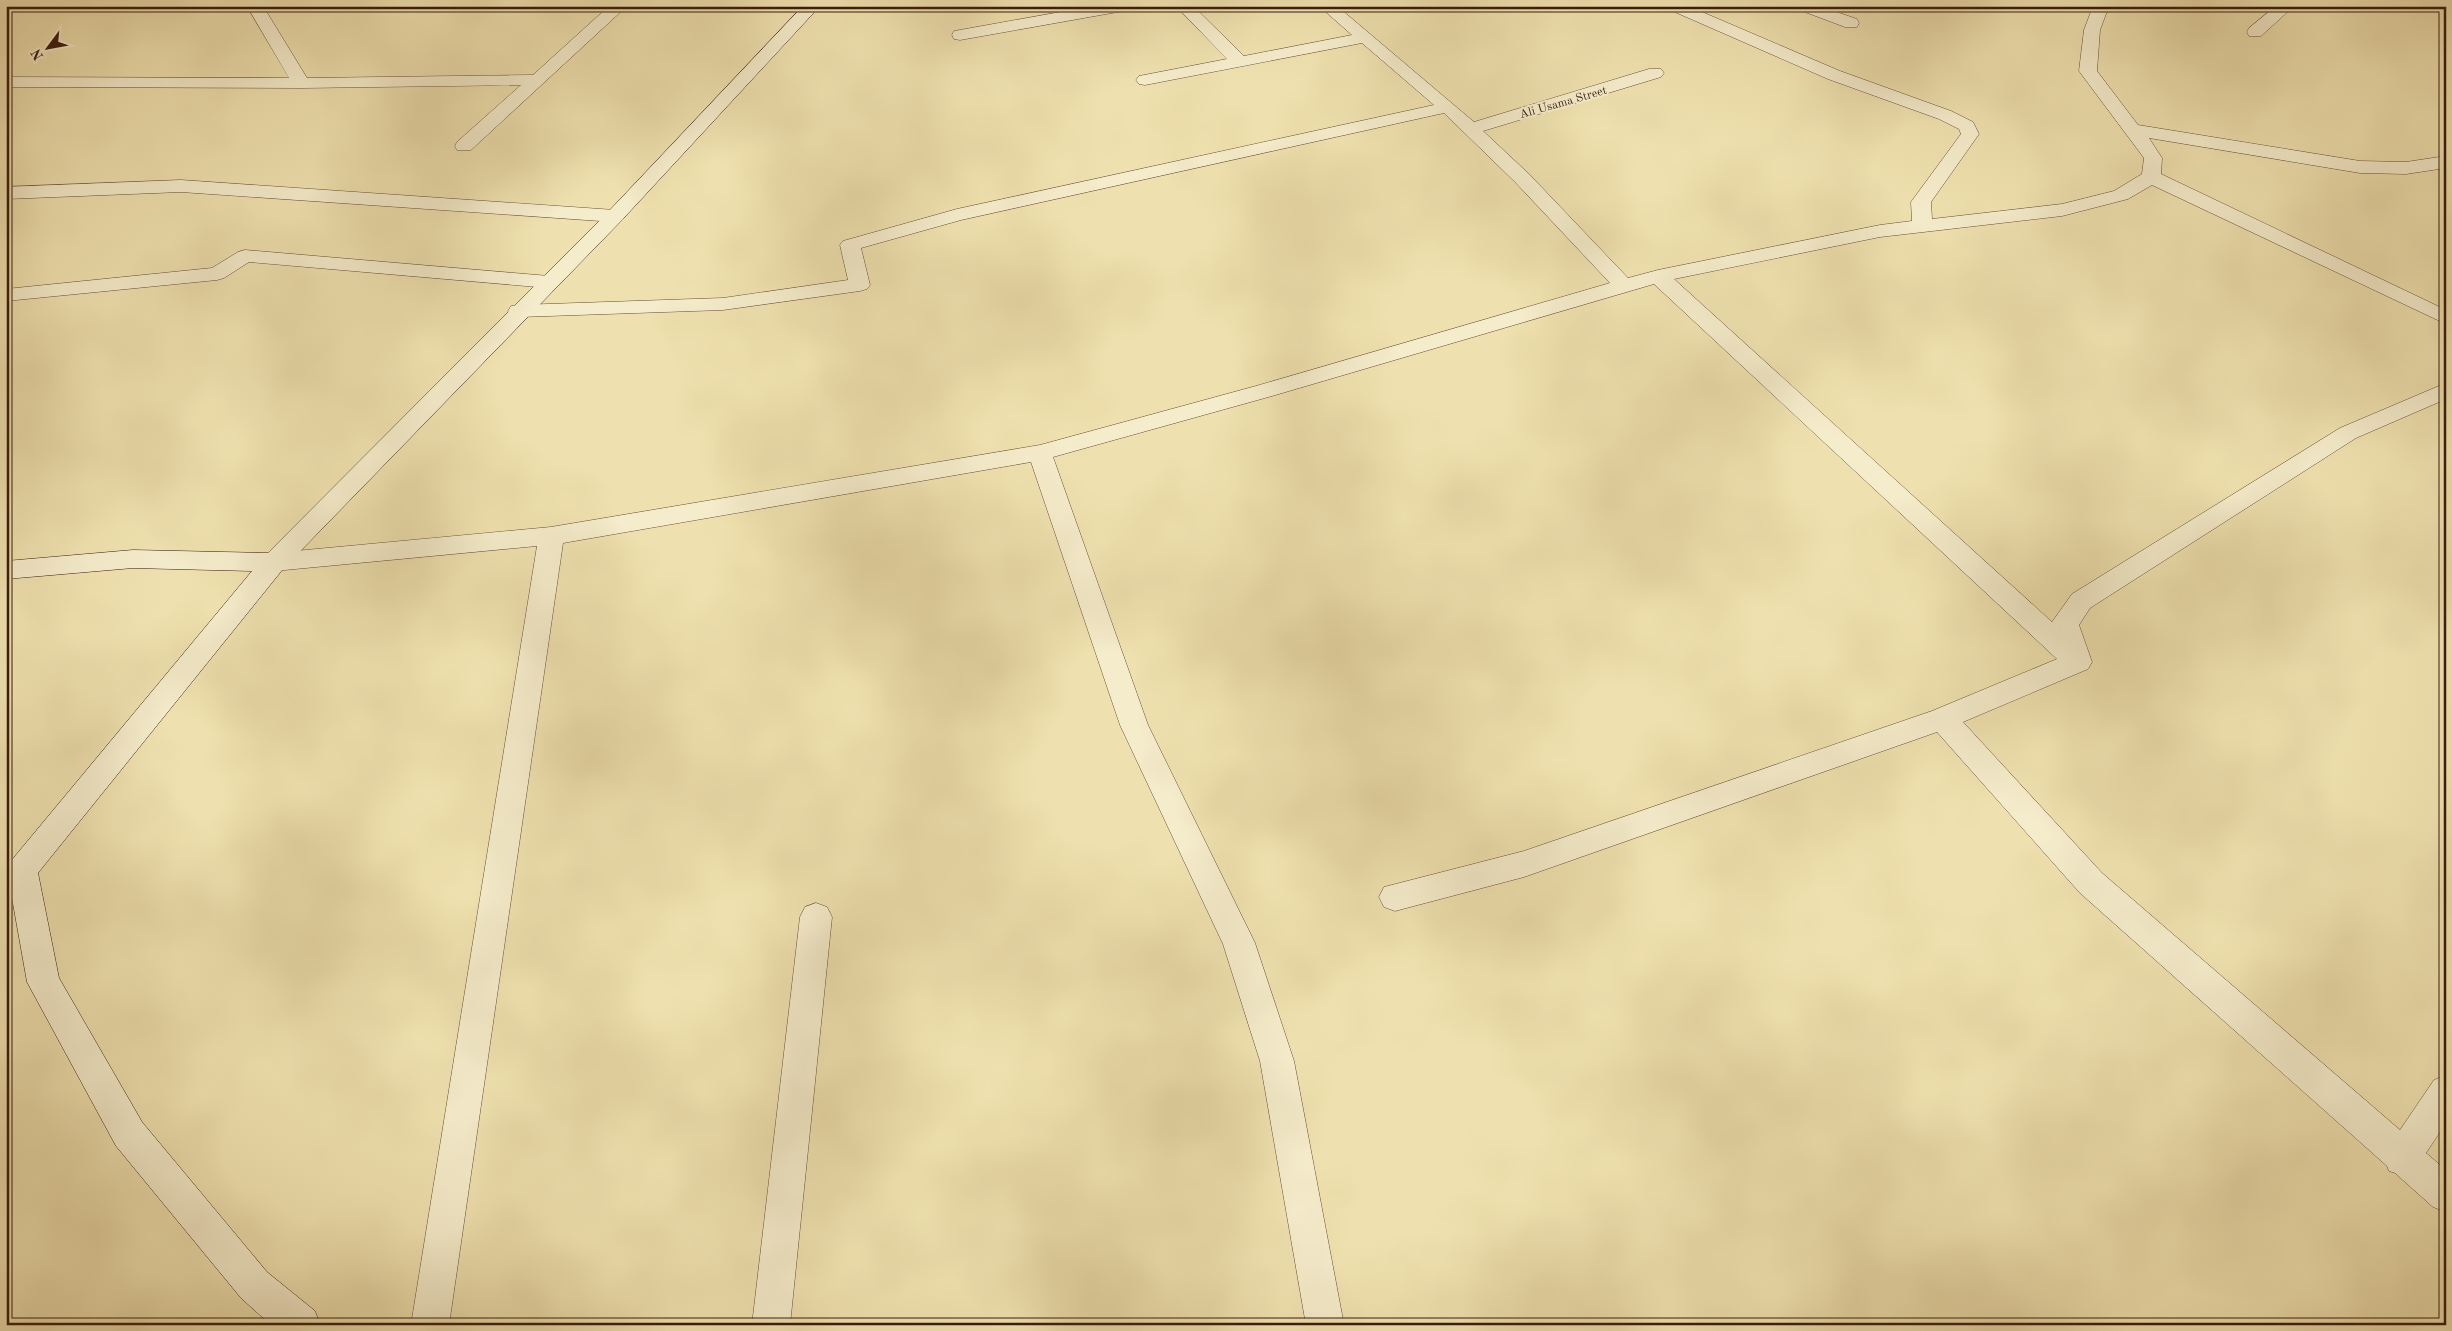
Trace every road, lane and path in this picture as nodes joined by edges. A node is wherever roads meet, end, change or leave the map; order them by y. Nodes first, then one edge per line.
1 (255, 6) edge
2 (620, 6) edge
3 (812, 6) edge
4 (1122, 6) edge
5 (1184, 6) edge
6 (1327, 6) edge
7 (1674, 6) edge
8 (1803, 6) edge
9 (2101, 6) edge
10 (2286, 6) edge
11 (1851, 23) dead end
12 (2255, 32) dead end
13 (960, 35) dead end
14 (1364, 38) junction
15 (1239, 62) junction
16 (1655, 73) dead end
17 (539, 80) junction
18 (1145, 80) dead end
19 (6, 82) edge
20 (301, 83) junction
21 (1448, 107) junction
22 (1470, 129) junction
23 (2134, 130) junction
24 (464, 146) dead end
25 (2446, 162) edge
26 (2151, 177) junction
27 (6, 193) edge
28 (615, 216) junction
29 (1922, 226) junction
30 (1658, 276) junction
31 (549, 282) junction
32 (1623, 285) junction
33 (6, 295) edge
34 (519, 311) junction
35 (2446, 318) edge
36 (2446, 390) edge
37 (1040, 453) junction
38 (551, 536) junction
39 (274, 562) junction
40 (6, 570) edge
41 (2078, 662) junction
42 (1942, 719) junction
43 (14, 877) edge
44 (1394, 897) dead end
45 (816, 917) dead end
46 (2446, 1092) edge
47 (2402, 1158) junction
48 (2446, 1194) edge
49 (301, 1325) edge
50 (430, 1325) edge
51 (771, 1325) edge
52 (1325, 1325) edge

1 - 20 street
2 - 17 street
3 - 28 street
4 - 13 street
5 - 15 street
6 - 14 street
7 - 29 street
8 - 11 street
9 - 23 street
10 - 12 street
14 - 15 street
14 - 21 street
15 - 18 street
16 - 22 street, Ali Usama Street
17 - 20 street
17 - 24 street
19 - 20 street
21 - 22 street
21 - 34 street
22 - 32 street
23 - 25 street
23 - 26 street
26 - 29 street
26 - 35 street
27 - 28 street
28 - 31 street
29 - 30 street
30 - 32 street
30 - 41 street
31 - 33 street
31 - 34 street
32 - 37 street
34 - 39 street
36 - 41 street
37 - 38 street
37 - 52 street
38 - 39 street
38 - 50 street
39 - 40 street
39 - 43 street
41 - 42 street
42 - 44 street
42 - 47 street
43 - 49 street
45 - 51 street
46 - 47 street
47 - 48 street

